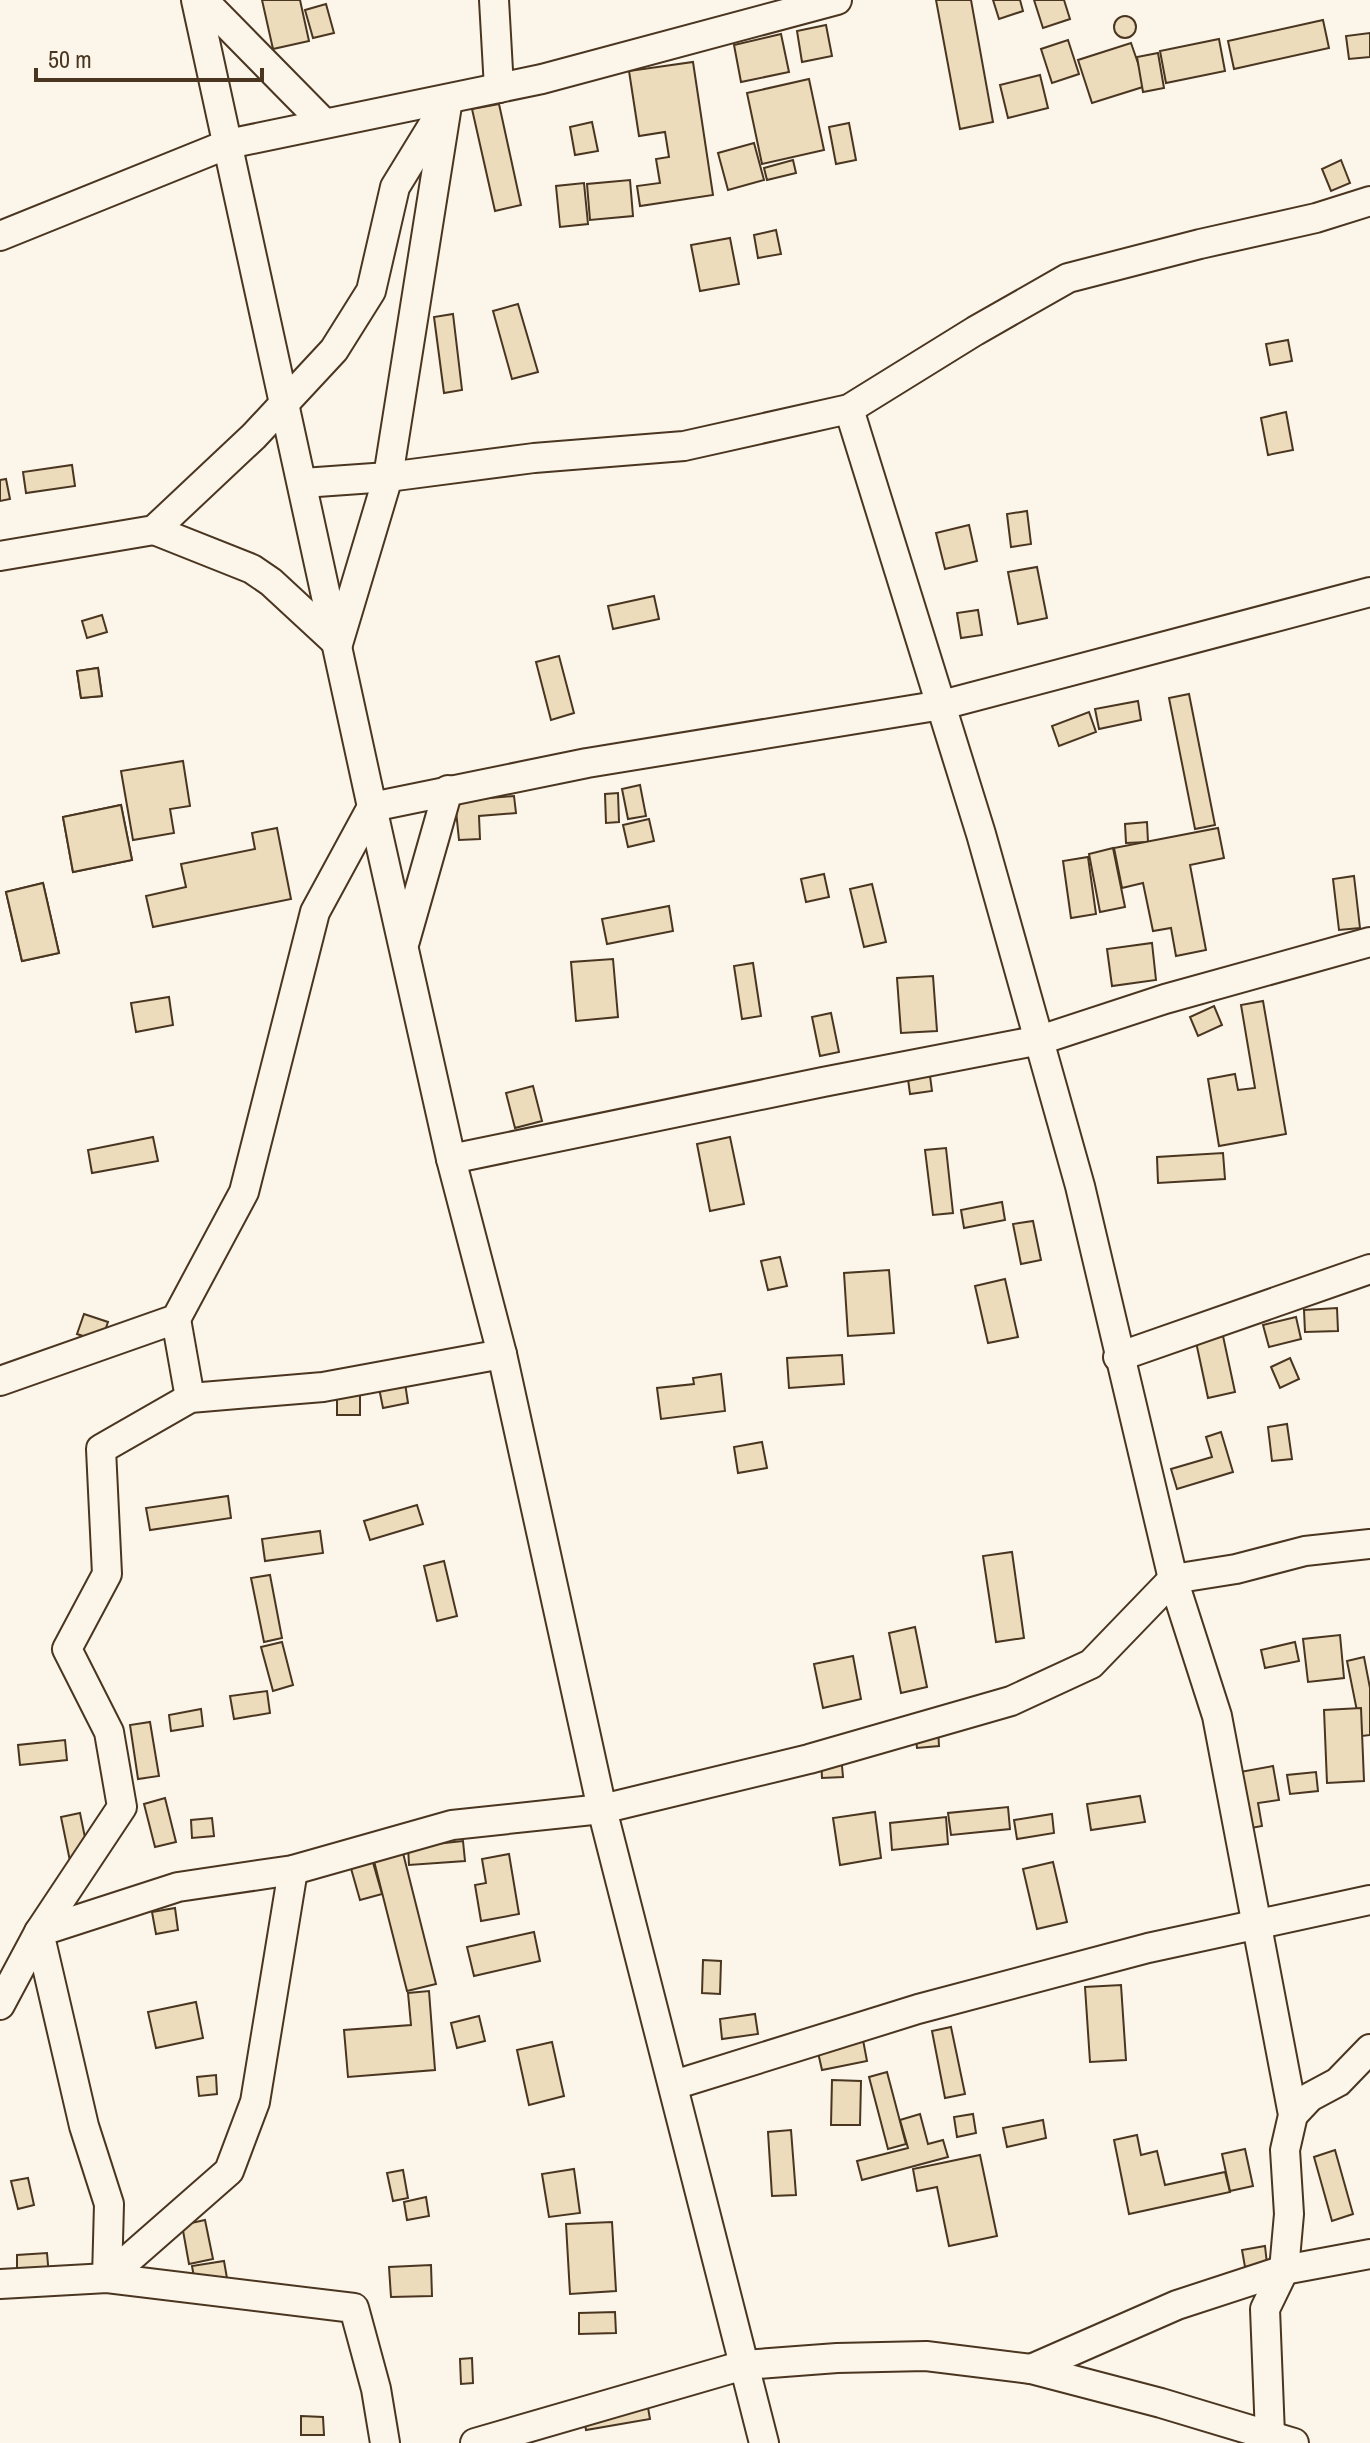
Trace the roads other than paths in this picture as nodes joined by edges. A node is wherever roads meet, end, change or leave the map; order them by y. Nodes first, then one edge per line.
1 (196, 0) edge
2 (203, 0) edge
3 (494, 0) edge
4 (837, 0) edge
5 (499, 88) junction
6 (448, 99) junction
7 (324, 123) junction
8 (228, 144) junction
9 (1370, 201) edge
10 (0, 236) edge
11 (285, 403) junction
12 (849, 409) junction
13 (388, 477) junction
14 (303, 483) junction
15 (154, 530) junction
16 (0, 556) edge
17 (1370, 592) edge
18 (338, 644) junction
19 (942, 705) junction
20 (448, 790) junction
21 (372, 807) junction
22 (1370, 942) edge
23 (403, 946) junction
24 (1040, 1040) junction
25 (451, 1159) junction
26 (1370, 1269) edge
27 (176, 1319) junction
28 (502, 1354) junction
29 (1118, 1357) junction
30 (0, 1381) edge
31 (190, 1398) junction
32 (1370, 1544) edge
33 (1173, 1579) junction
34 (602, 1809) junction
35 (293, 1870) junction
36 (1370, 1900) edge
37 (1255, 1925) junction
38 (39, 1932) junction
39 (0, 2005) edge
40 (1370, 2049) edge
41 (674, 2085) junction
42 (1293, 2115) junction
43 (1370, 2254) edge
44 (1284, 2270) junction
45 (107, 2278) junction
46 (0, 2284) edge
47 (744, 2365) junction
48 (1031, 2369) junction
49 (1282, 2439) edge
50 (385, 2443) edge
51 (475, 2443) edge
52 (764, 2443) edge

1 - 8 street
2 - 7 street
3 - 5 street
4 - 5 street
5 - 6 street
6 - 7 street
6 - 11 street
6 - 13 street
7 - 8 street
8 - 10 street
8 - 11 street
9 - 12 street
11 - 14 street
11 - 15 street
12 - 13 street
12 - 19 street
13 - 14 street
13 - 18 street
14 - 18 street
15 - 16 street
15 - 18 street
17 - 19 street
18 - 21 street
19 - 20 street
19 - 24 street
20 - 21 street
20 - 23 street
21 - 23 street
21 - 27 street
22 - 24 street
23 - 25 street
24 - 25 street
24 - 29 street
25 - 28 street
26 - 29 street
27 - 30 street
27 - 31 street
28 - 31 street
28 - 34 street
29 - 33 street
31 - 38 street
32 - 33 street
33 - 34 street
33 - 37 street
34 - 35 street
34 - 41 street
35 - 38 street
35 - 45 street
36 - 37 street
37 - 41 street
37 - 42 street
38 - 39 street
38 - 45 street
40 - 42 street
41 - 47 street
42 - 44 street
43 - 44 street
44 - 48 street
44 - 49 street
45 - 46 street
45 - 50 street
47 - 48 street
47 - 51 street
47 - 52 street
48 - 49 street

